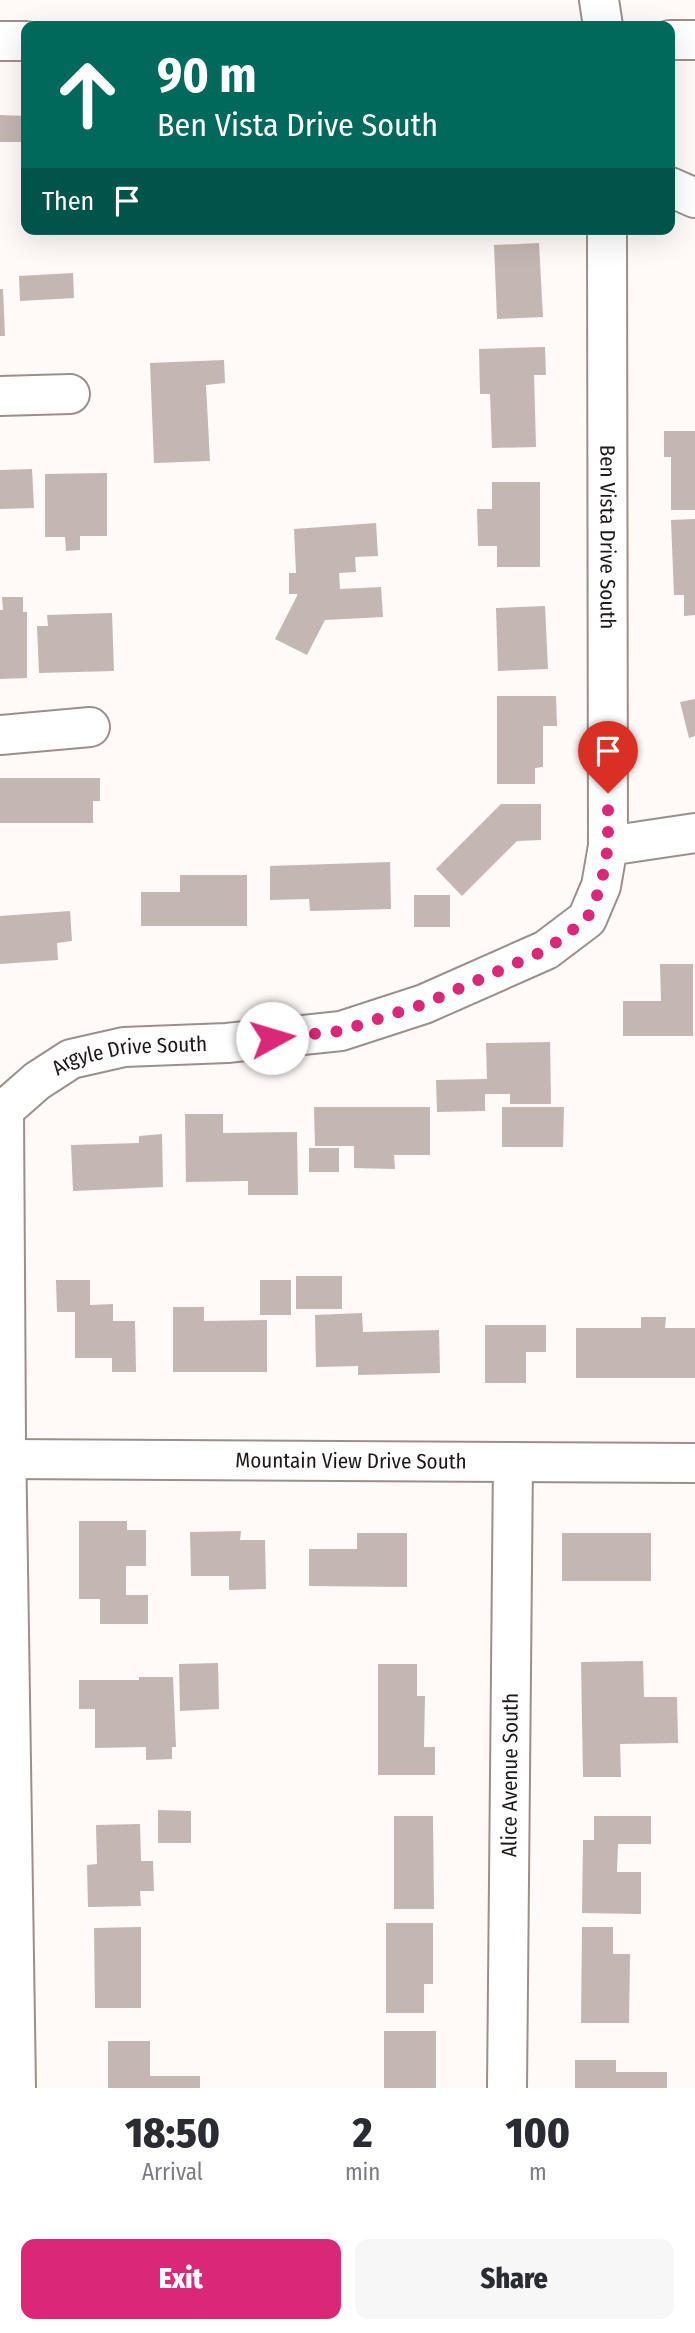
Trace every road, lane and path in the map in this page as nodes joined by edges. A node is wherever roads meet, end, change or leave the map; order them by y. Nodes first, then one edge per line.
1 (599, 0) edge
2 (602, 21) edge
3 (675, 40) edge
4 (695, 40) edge
5 (0, 41) edge
6 (21, 41) edge
7 (675, 189) edge
8 (695, 198) edge
9 (607, 235) edge
10 (69, 394) dead end
11 (0, 396) edge
12 (90, 727) dead end
13 (0, 736) edge
14 (695, 833) edge
15 (608, 846) junction
16 (2, 1110) edge
17 (6, 1459) junction
18 (513, 1462) junction
19 (695, 1463) edge
20 (6, 1747) edge
21 (7, 1911) edge
22 (16, 2088) edge
23 (507, 2088) edge

1 - 2 street
3 - 4 street
5 - 6 street
7 - 8 street
9 - 15 street, Ben Vista Drive South
10 - 11 street
12 - 13 street
14 - 15 street
15 - 16 street, Argyle Drive South
16 - 17 street
17 - 18 street, Mountain View Drive South
17 - 20 street
18 - 19 street, Mountain View Drive South
18 - 23 street, Alice Avenue South
20 - 21 street
21 - 22 street

